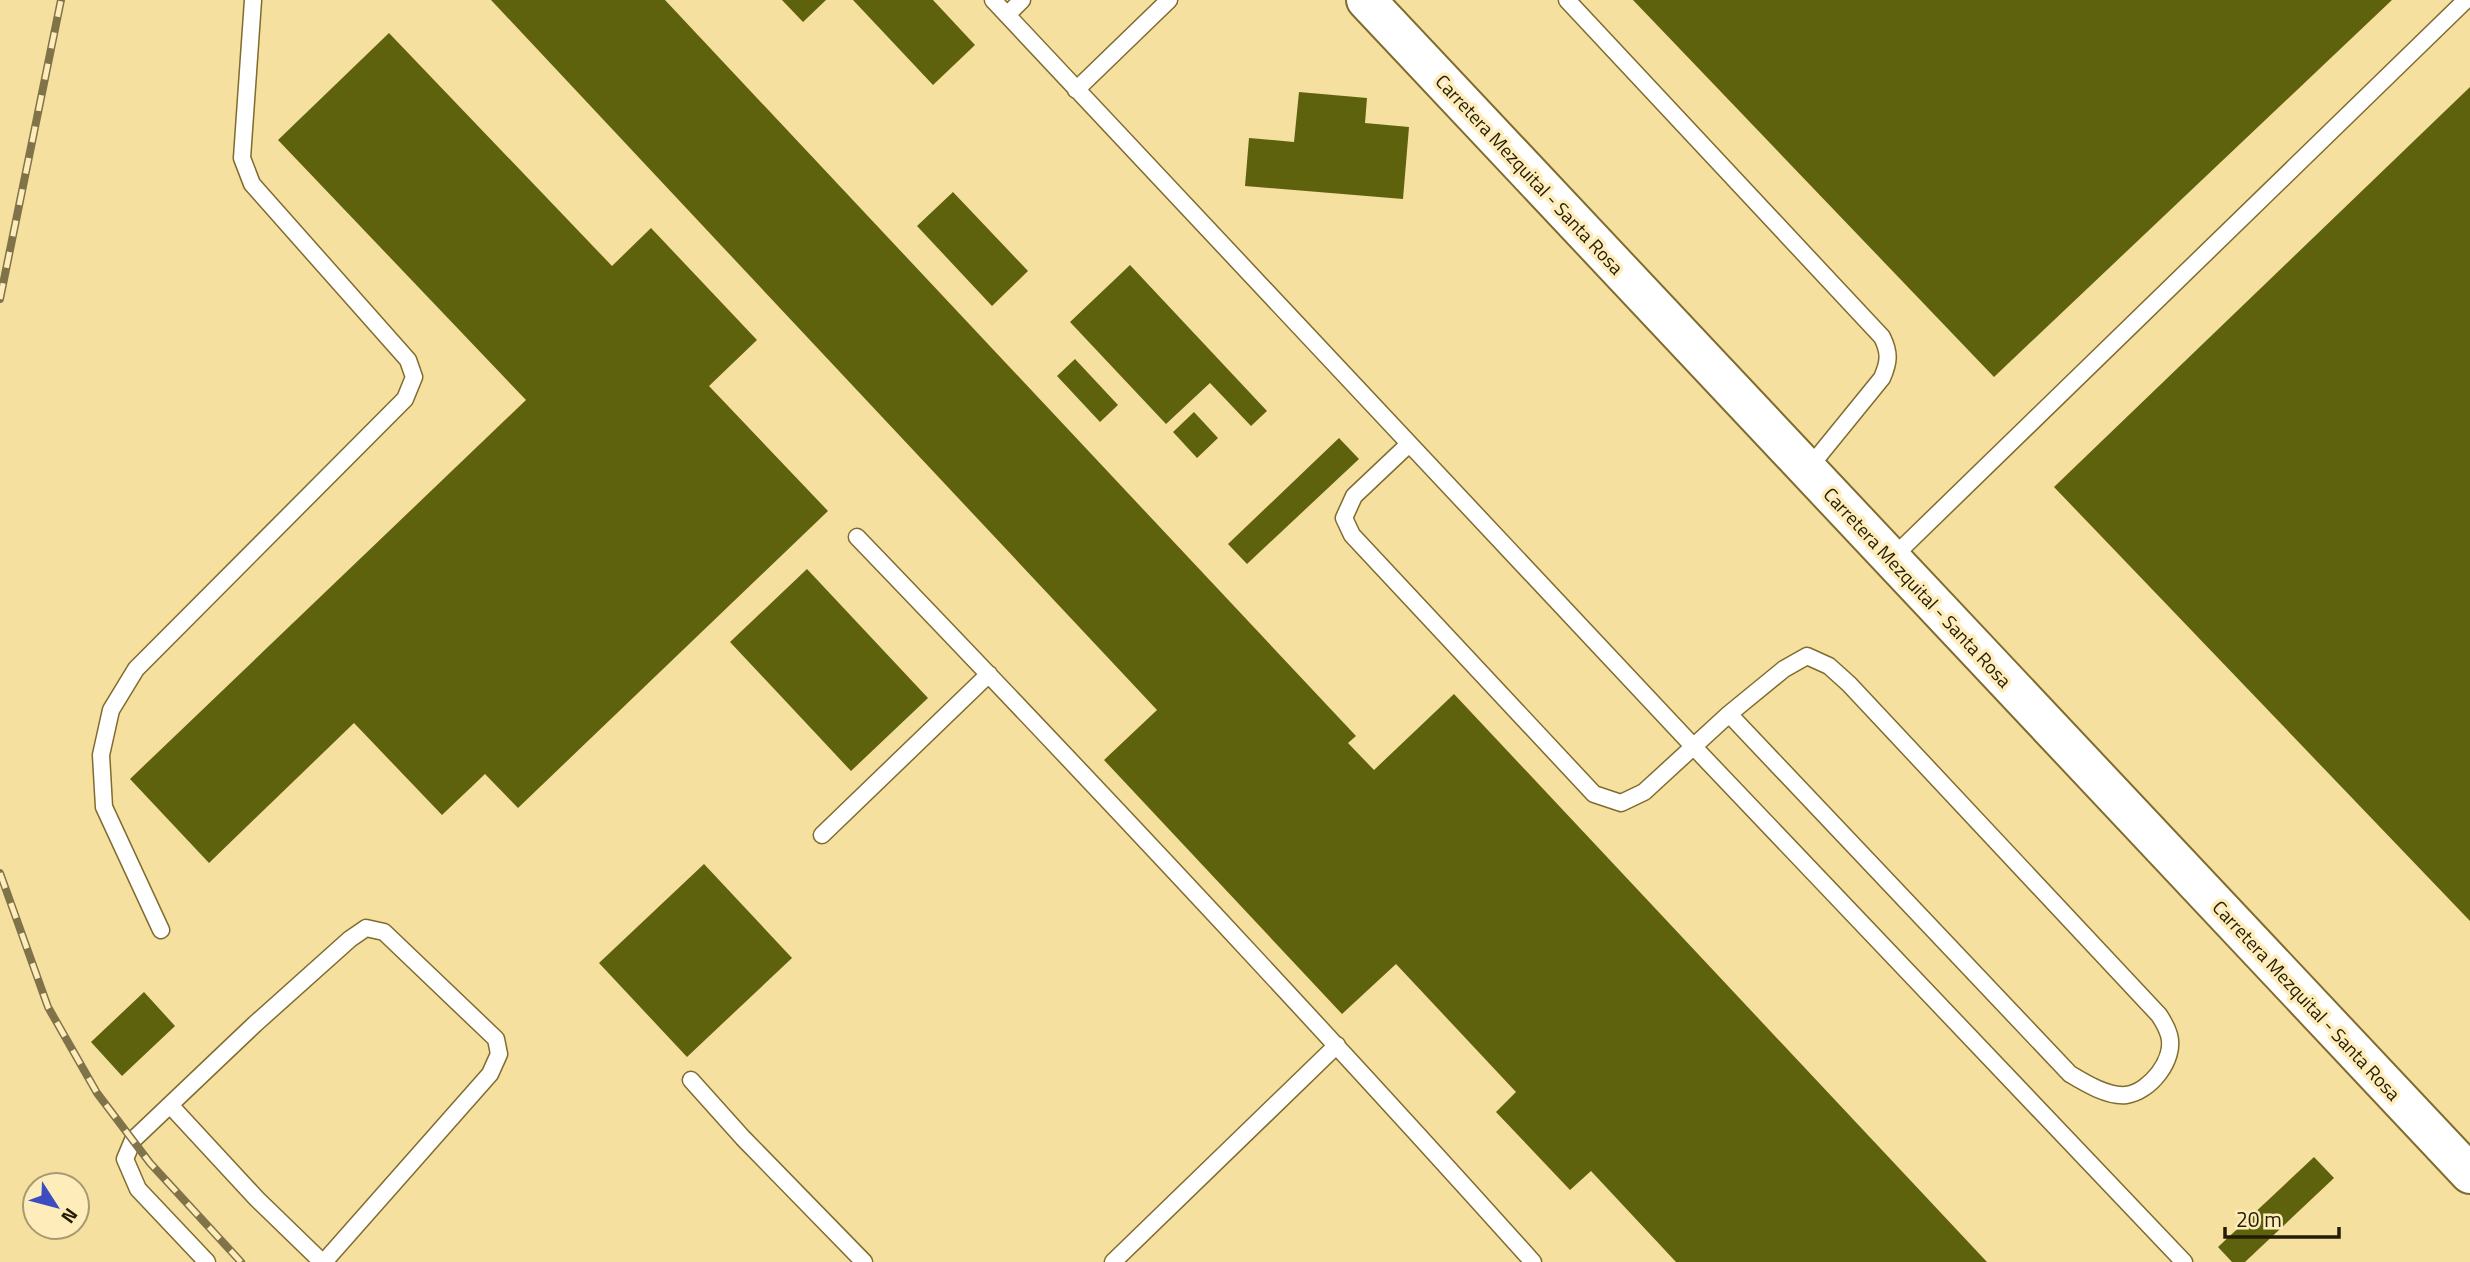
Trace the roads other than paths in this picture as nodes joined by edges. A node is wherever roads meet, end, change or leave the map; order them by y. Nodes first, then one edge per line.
1 (253, 0) edge
2 (993, 0) edge
3 (1022, 0) edge
4 (1169, 0) edge
5 (1366, 0) edge
6 (1567, 0) edge
7 (2466, 0) edge
8 (1007, 15) junction
9 (1076, 90) junction
10 (1409, 444) junction
11 (1808, 469) junction
12 (857, 537) dead end
13 (1892, 558) junction
14 (989, 674) junction
15 (1729, 714) junction
16 (1693, 747) junction
17 (822, 835) dead end
18 (161, 930) dead end
19 (1337, 1045) junction
20 (691, 1080) dead end
21 (170, 1105) junction
22 (2470, 1174) edge
23 (207, 1262) edge
24 (323, 1262) edge
25 (864, 1262) edge
26 (1113, 1262) edge
27 (1533, 1262) edge
28 (2184, 1262) edge

1 - 18 lane
2 - 8 lane
3 - 8 lane
4 - 9 lane
5 - 11 main road, Carretera Mezquital - Santa Rosa
6 - 11 lane
7 - 13 lane
8 - 9 lane
9 - 10 lane
10 - 16 lane
10 - 16 lane
11 - 13 main road, Carretera Mezquital - Santa Rosa
12 - 14 lane
13 - 22 main road, Carretera Mezquital - Santa Rosa
14 - 17 lane
14 - 19 lane
15 - 15 lane
15 - 16 lane
16 - 28 lane
19 - 26 lane
19 - 27 lane
20 - 25 lane
21 - 23 lane
21 - 24 lane
21 - 24 lane

